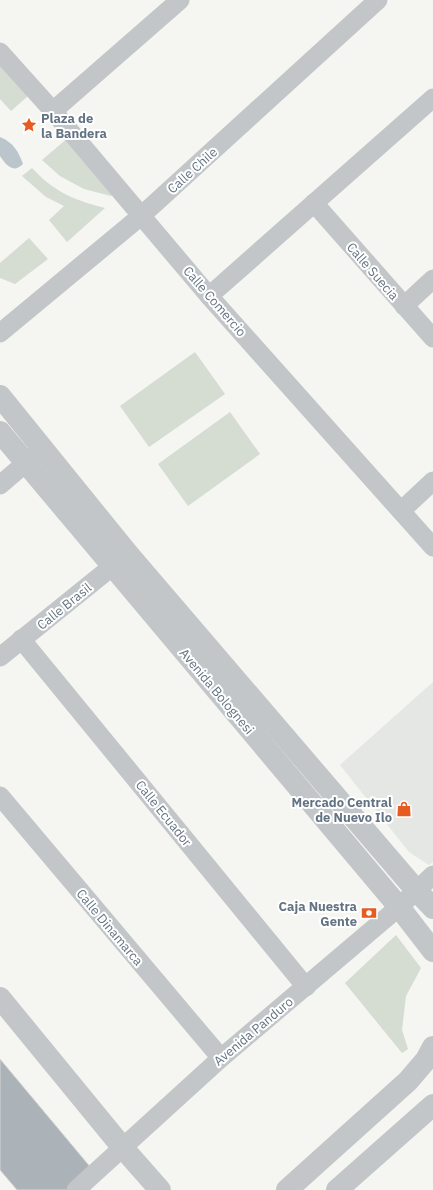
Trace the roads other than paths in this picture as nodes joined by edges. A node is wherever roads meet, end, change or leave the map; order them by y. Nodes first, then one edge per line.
1 (180, 0) edge
2 (378, 0) edge
3 (0, 52) edge
4 (433, 98) edge
5 (53, 112) junction
6 (314, 203) junction
7 (141, 216) junction
8 (433, 279) edge
9 (209, 296) junction
10 (404, 306) junction
11 (0, 333) edge
12 (433, 338) edge
13 (0, 396) edge
14 (0, 432) edge
15 (42, 449) junction
16 (25, 463) junction
17 (433, 481) edge
18 (0, 485) edge
19 (401, 511) junction
20 (433, 547) edge
21 (120, 560) junction
22 (21, 639) junction
23 (0, 657) edge
24 (0, 796) edge
25 (433, 874) edge
26 (416, 890) junction
27 (399, 907) junction
28 (433, 908) edge
29 (433, 951) edge
30 (306, 987) junction
31 (0, 998) edge
32 (433, 1046) edge
33 (221, 1058) junction
34 (433, 1105) edge
35 (123, 1148) junction
36 (76, 1190) edge
37 (160, 1190) edge
38 (287, 1190) edge
39 (337, 1190) edge

1 - 5 street
2 - 7 street, Calle Chile
3 - 5 street, Calle Comercio
4 - 6 street
5 - 7 street, Calle Comercio
6 - 9 street
6 - 10 street, Calle Suecia
7 - 9 street, Calle Comercio
7 - 11 street, Calle Chile
8 - 10 street
9 - 19 street, Calle Comercio
10 - 12 street, Calle Suecia
13 - 15 street, Avenida Bolognesi
14 - 16 street, Avenida Bolognesi
15 - 16 street
15 - 21 street, Avenida Bolognesi
16 - 18 street
16 - 21 street, Avenida Bolognesi
17 - 19 street
19 - 20 street, Calle Comercio
21 - 22 street, Calle Brasil
21 - 26 street, Avenida Bolognesi
21 - 27 street, Avenida Bolognesi
22 - 23 street, Calle Brasil
22 - 30 street, Calle Ecuador
24 - 33 street, Calle Dinamarca
25 - 26 street, Avenida Panduro
26 - 27 street, Avenida Panduro
26 - 28 street, Avenida Bolognesi
27 - 29 street, Avenida Bolognesi
27 - 30 street, Avenida Panduro
30 - 33 street, Avenida Panduro
31 - 35 street
32 - 38 street
33 - 35 street, Avenida Panduro
34 - 39 street
35 - 36 street, Avenida Panduro
35 - 37 street

